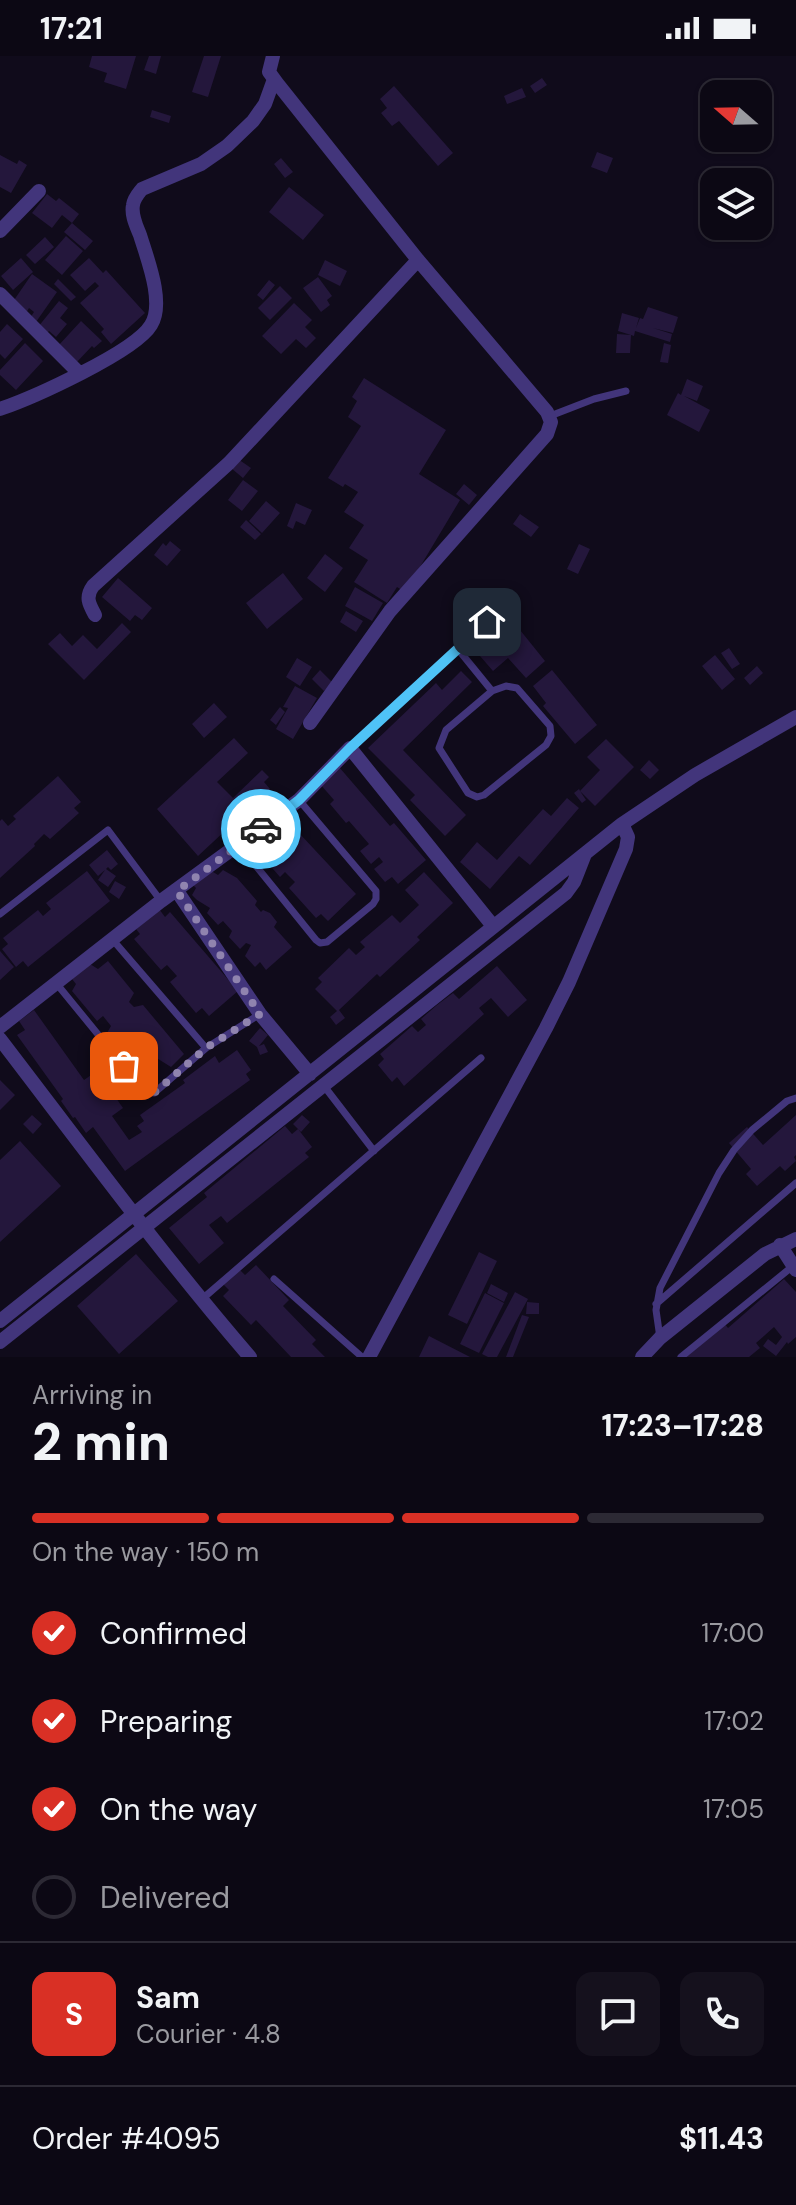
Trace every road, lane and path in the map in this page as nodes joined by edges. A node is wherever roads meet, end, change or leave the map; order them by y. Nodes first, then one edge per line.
1 (273, 56) edge
2 (274, 79) junction
3 (39, 191) dead end
4 (0, 231) edge
5 (418, 260) junction
6 (0, 294) edge
7 (79, 373) junction
8 (626, 391) dead end
9 (0, 409) edge
10 (550, 416) junction
11 (95, 615) dead end
12 (487, 622) dead end
13 (457, 648) junction
14 (492, 691) junction
15 (796, 717) edge
16 (310, 723) dead end
17 (350, 748) junction
18 (299, 800) junction
19 (622, 824) junction
20 (239, 845) junction
21 (585, 853) junction
22 (177, 891) junction
23 (161, 901) junction
24 (0, 914) edge
25 (493, 926) junction
26 (112, 939) junction
27 (56, 983) junction
28 (260, 1014) junction
29 (0, 1027) edge
30 (0, 1039) edge
31 (206, 1048) junction
32 (481, 1058) dead end
33 (310, 1074) junction
34 (324, 1086) junction
35 (796, 1098) edge
36 (374, 1151) junction
37 (796, 1183) edge
38 (134, 1215) junction
39 (144, 1228) junction
40 (796, 1239) edge
41 (780, 1245) junction
42 (795, 1268) edge
43 (274, 1279) dead end
44 (201, 1300) junction
45 (656, 1304) junction
46 (0, 1321) edge
47 (660, 1338) junction
48 (0, 1342) edge
49 (250, 1357) edge
50 (362, 1357) edge
51 (369, 1357) edge
52 (642, 1357) edge
53 (681, 1357) edge

1 - 2 street
2 - 5 street
2 - 7 street
3 - 4 street
5 - 10 street
5 - 11 street
6 - 7 street
7 - 9 street
8 - 10 lane
10 - 16 street
12 - 13 lane
13 - 14 lane
13 - 17 lane
14 - 14 lane
15 - 19 street
17 - 18 street
17 - 25 street
18 - 20 street
18 - 20 lane
19 - 21 street
19 - 51 street
20 - 22 street
21 - 25 street
21 - 34 street
22 - 23 street
22 - 28 street
23 - 24 lane
23 - 26 street
25 - 33 street
26 - 27 street
26 - 31 lane
27 - 29 street
27 - 31 lane
28 - 31 lane
28 - 33 street
30 - 38 street
32 - 36 lane
33 - 38 street
34 - 36 lane
34 - 39 street
35 - 45 lane
36 - 44 lane
37 - 45 lane
38 - 39 street
38 - 46 street
39 - 44 street
39 - 48 street
40 - 41 street
41 - 42 street
41 - 47 street
42 - 53 lane
43 - 50 lane
44 - 49 street
45 - 47 lane
47 - 52 street

